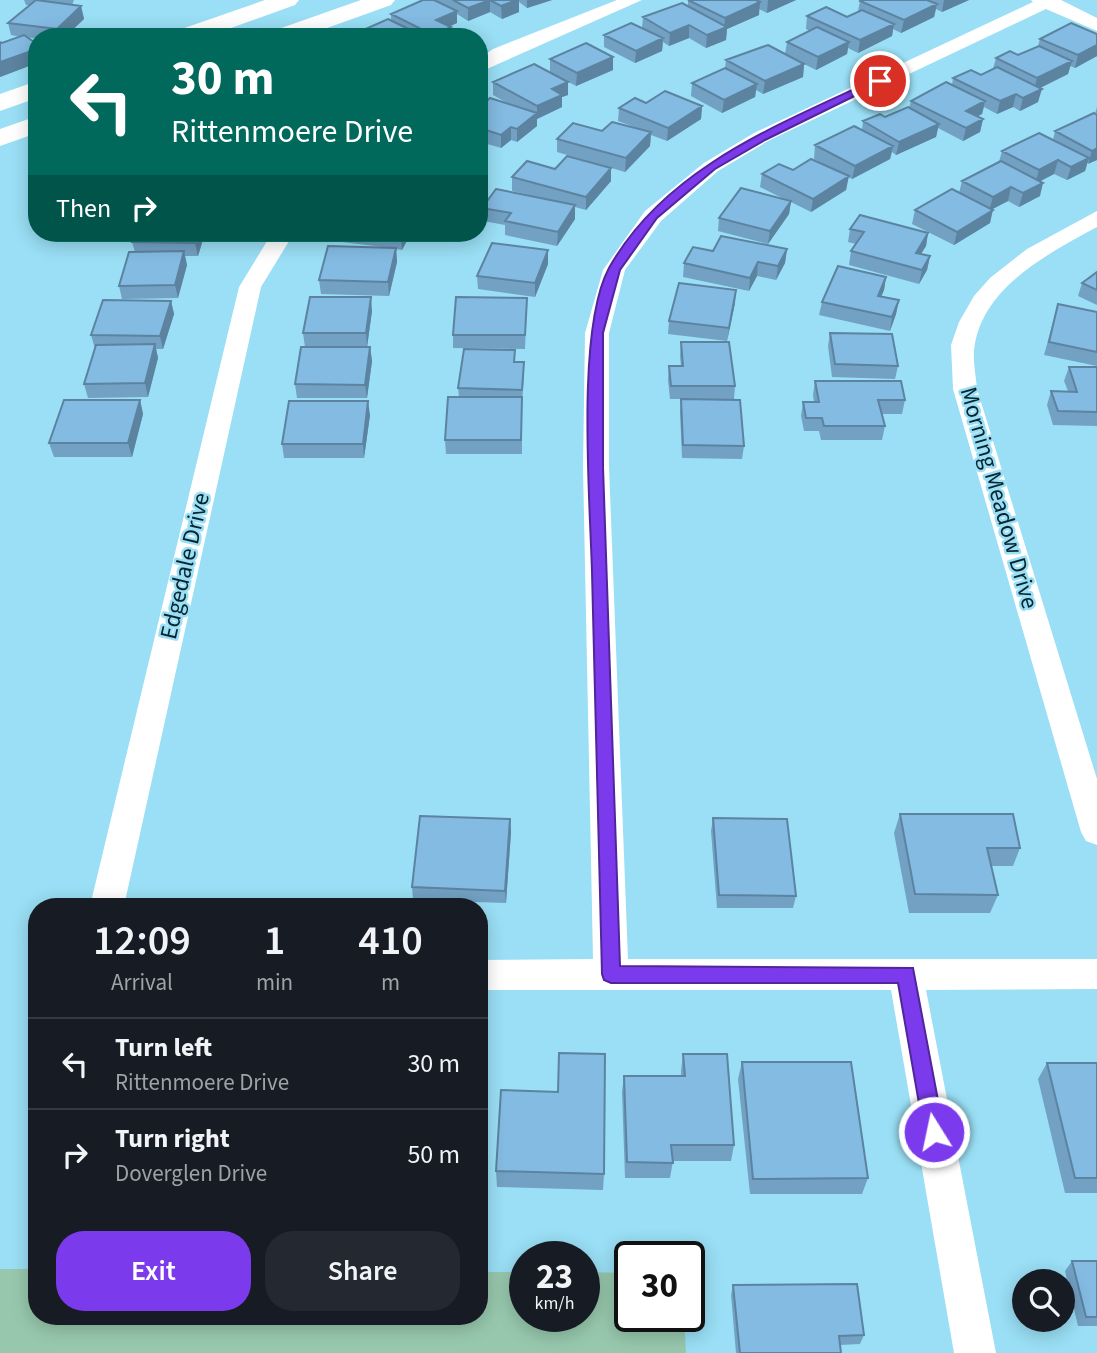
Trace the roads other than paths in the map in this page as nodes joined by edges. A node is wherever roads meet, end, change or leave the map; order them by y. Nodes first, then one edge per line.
1 (287, 0) edge
2 (383, 0) edge
3 (633, 0) edge
4 (1046, 1) edge
5 (1097, 25) edge
6 (208, 28) edge
7 (304, 28) edge
8 (488, 60) edge
9 (28, 92) edge
10 (0, 103) edge
11 (28, 127) edge
12 (0, 138) edge
13 (1097, 218) edge
14 (278, 242) edge
15 (1097, 832) edge
16 (109, 898) edge
17 (611, 974) junction
18 (906, 974) junction
19 (1097, 974) edge
20 (488, 975) edge
21 (975, 1353) edge

1 - 6 street
2 - 7 street
3 - 8 street
4 - 5 street
4 - 17 street
9 - 10 street
11 - 12 street
13 - 15 street, Morning Meadow Drive
14 - 16 street, Edgedale Drive
17 - 18 street
17 - 20 street
18 - 19 street
18 - 21 street

